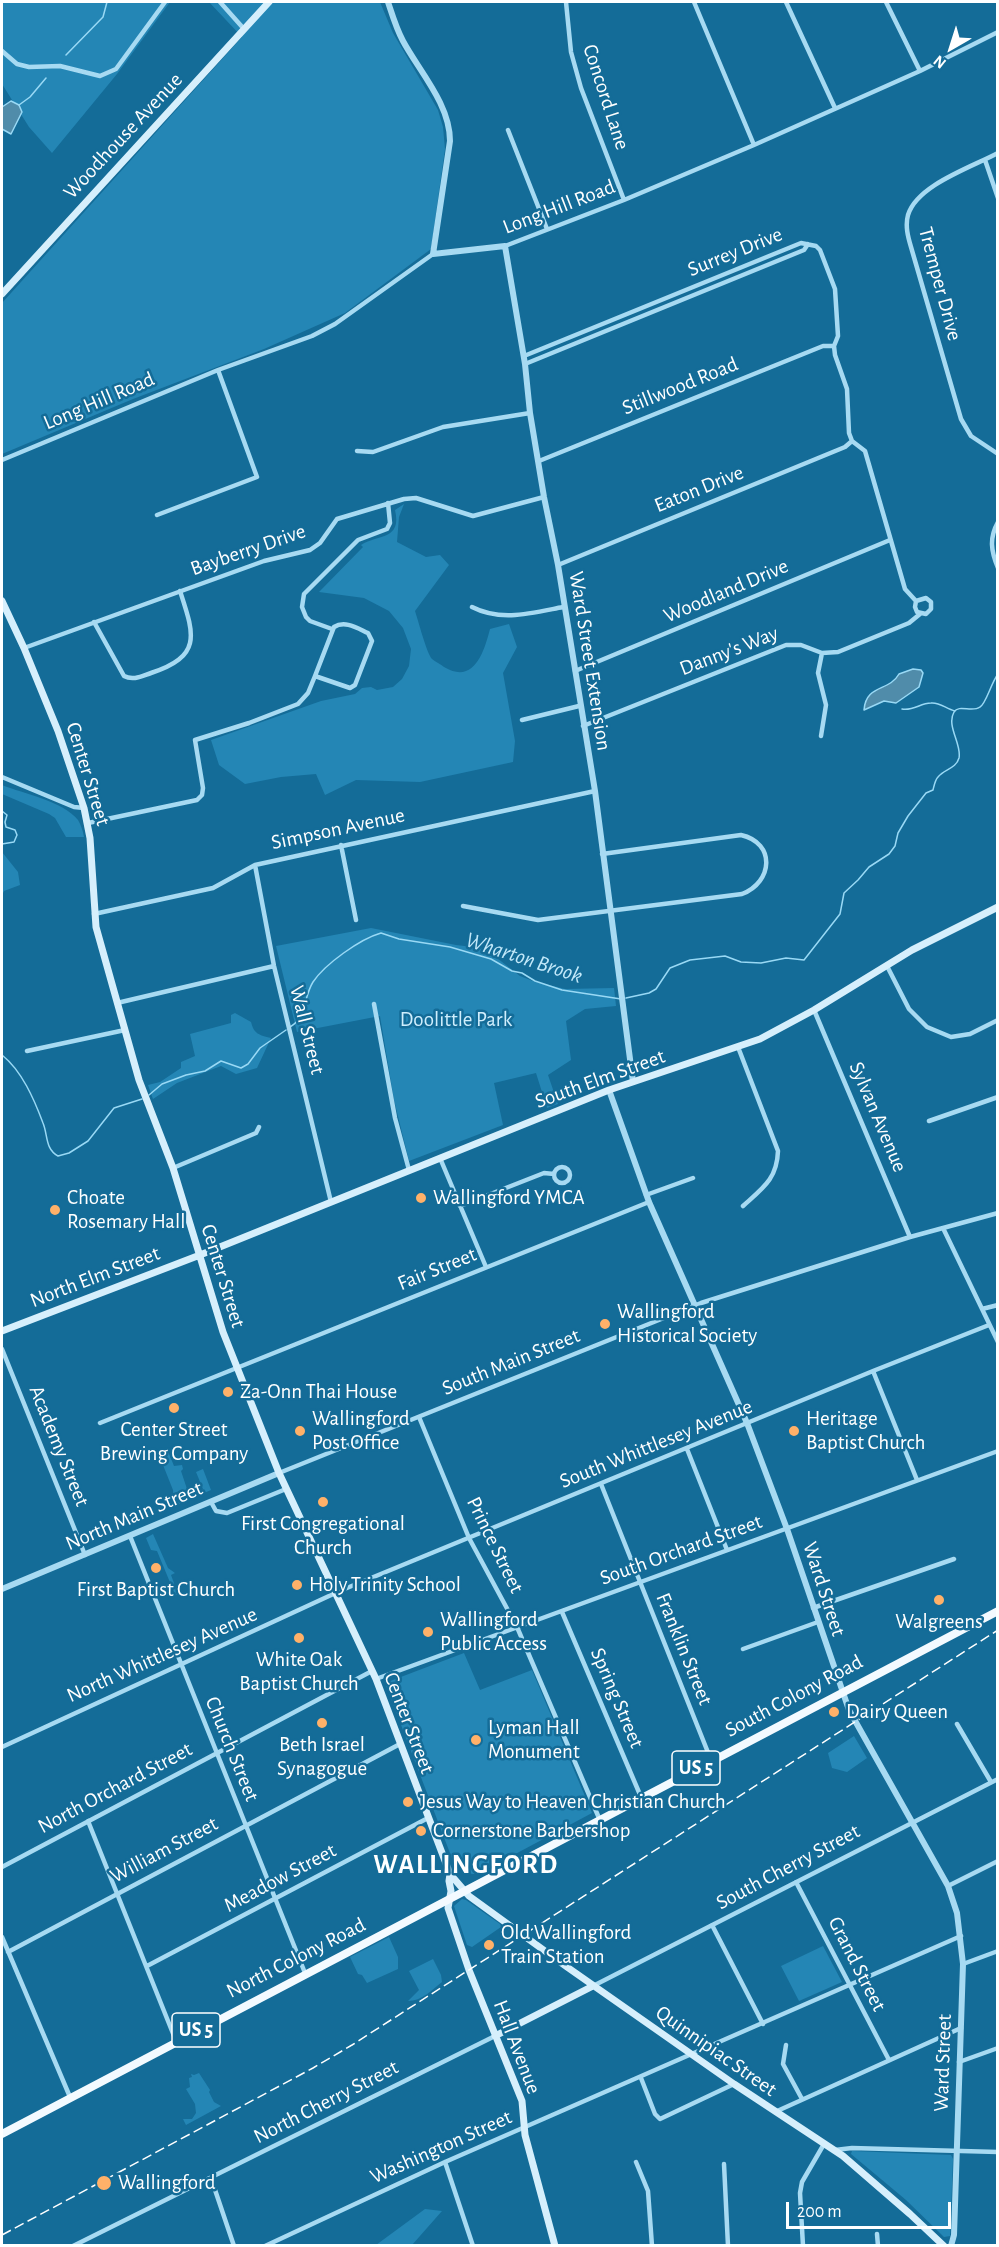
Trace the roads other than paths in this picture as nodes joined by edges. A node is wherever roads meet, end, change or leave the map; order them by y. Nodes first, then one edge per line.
1 (165, 2) edge
2 (220, 2) edge
3 (269, 2) edge
4 (387, 2) edge
5 (566, 2) edge
6 (694, 2) edge
7 (786, 2) edge
8 (886, 2) edge
9 (244, 29) junction
10 (998, 32) edge
11 (2, 51) edge
12 (920, 71) junction
13 (835, 108) junction
14 (508, 130) dead end
15 (754, 145) junction
16 (998, 153) edge
17 (985, 160) junction
18 (998, 198) edge
19 (624, 200) junction
20 (547, 229) junction
21 (808, 244) junction
22 (505, 246) junction
23 (434, 254) junction
24 (2, 294) edge
25 (834, 346) junction
26 (524, 356) junction
27 (525, 364) junction
28 (218, 370) junction
29 (530, 413) junction
30 (852, 441) junction
31 (357, 452) dead end
32 (998, 454) edge
33 (2, 460) edge
34 (538, 462) junction
35 (544, 497) junction
36 (388, 503) junction
37 (158, 515) dead end
38 (998, 522) edge
39 (890, 540) junction
40 (558, 564) junction
41 (998, 568) edge
42 (180, 591) junction
43 (2, 601) edge
44 (916, 602) junction
45 (472, 607) dead end
46 (563, 607) junction
47 (920, 614) junction
48 (94, 622) junction
49 (332, 629) junction
50 (24, 648) junction
51 (822, 653) junction
52 (575, 671) junction
53 (315, 676) junction
54 (579, 706) junction
55 (522, 720) dead end
56 (583, 726) junction
57 (821, 736) dead end
58 (2, 777) edge
59 (595, 791) junction
60 (84, 808) junction
61 (88, 823) junction
62 (341, 845) junction
63 (602, 854) junction
64 (255, 865) junction
65 (463, 906) dead end
66 (998, 907) edge
67 (610, 910) junction
68 (94, 914) junction
69 (356, 920) dead end
70 (274, 966) junction
71 (887, 966) junction
72 (117, 1003) junction
73 (374, 1004) dead end
74 (814, 1011) junction
75 (998, 1020) edge
76 (125, 1030) junction
77 (738, 1047) junction
78 (27, 1051) dead end
79 (633, 1082) junction
80 (609, 1090) junction
81 (998, 1097) edge
82 (929, 1121) dead end
83 (259, 1127) dead end
84 (440, 1158) junction
85 (173, 1168) junction
86 (409, 1170) junction
87 (554, 1174) dead end
88 (693, 1178) dead end
89 (646, 1195) junction
90 (331, 1202) junction
91 (649, 1202) junction
92 (460, 1206) junction
93 (743, 1206) dead end
94 (998, 1213) edge
95 (943, 1228) junction
96 (910, 1237) junction
97 (200, 1255) junction
98 (486, 1267) junction
99 (695, 1305) junction
100 (998, 1305) edge
101 (982, 1310) junction
102 (989, 1325) junction
103 (2, 1330) edge
104 (998, 1342) edge
105 (2, 1349) edge
106 (237, 1368) junction
107 (873, 1371) junction
108 (419, 1418) junction
109 (100, 1423) dead end
110 (747, 1423) junction
111 (687, 1449) junction
112 (998, 1451) edge
113 (279, 1473) junction
114 (917, 1480) junction
115 (601, 1484) junction
116 (286, 1489) junction
117 (211, 1502) junction
118 (787, 1529) junction
119 (130, 1536) junction
120 (469, 1538) junction
121 (727, 1550) junction
122 (85, 1555) junction
123 (954, 1559) dead end
124 (639, 1582) junction
125 (2, 1589) edge
126 (336, 1593) junction
127 (813, 1608) junction
128 (998, 1611) edge
129 (562, 1612) junction
130 (818, 1622) junction
131 (517, 1627) junction
132 (742, 1649) dead end
133 (180, 1665) junction
134 (372, 1671) junction
135 (376, 1679) junction
136 (842, 1691) junction
137 (957, 1724) dead end
138 (400, 1744) junction
139 (2, 1747) edge
140 (217, 1753) junction
141 (711, 1760) junction
142 (998, 1779) edge
143 (991, 1782) junction
144 (641, 1797) junction
145 (428, 1818) junction
146 (599, 1818) junction
147 (88, 1821) junction
148 (912, 1821) junction
149 (245, 1826) junction
150 (998, 1861) edge
151 (2, 1867) edge
152 (450, 1874) junction
153 (796, 1882) junction
154 (948, 1886) junction
155 (464, 1891) junction
156 (117, 1894) junction
157 (275, 1899) junction
158 (449, 1899) junction
159 (712, 1925) junction
160 (961, 1936) junction
161 (2, 1937) edge
162 (8, 1952) junction
163 (998, 1952) edge
164 (963, 1964) junction
165 (147, 1966) junction
166 (305, 1972) junction
167 (849, 1985) junction
168 (593, 1986) junction
169 (763, 2024) junction
170 (961, 2028) junction
171 (495, 2036) junction
172 (176, 2041) junction
173 (786, 2045) dead end
174 (998, 2048) edge
175 (691, 2054) junction
176 (889, 2061) junction
177 (959, 2062) junction
178 (640, 2078) junction
179 (734, 2084) junction
180 (70, 2097) junction
181 (802, 2099) junction
182 (775, 2112) junction
183 (525, 2128) junction
184 (2, 2134) edge
185 (825, 2143) junction
186 (835, 2150) junction
187 (956, 2151) junction
188 (998, 2152) edge
189 (445, 2162) junction
190 (636, 2162) dead end
191 (724, 2164) dead end
192 (212, 2178) junction
193 (877, 2234) dead end
194 (73, 2246) edge
195 (234, 2246) edge
196 (265, 2246) edge
197 (473, 2246) edge
198 (555, 2246) edge
199 (652, 2246) edge
200 (728, 2246) edge
201 (803, 2246) edge
202 (878, 2246) edge
203 (944, 2246) edge
204 (951, 2246) edge

1 - 11 street
2 - 9 street
3 - 9 main road, Woodhouse Avenue
4 - 23 street
5 - 19 street, Concord Lane
6 - 15 street
7 - 13 street
8 - 12 street
9 - 24 main road, Woodhouse Avenue
10 - 12 street, Long Hill Road
12 - 13 street, Long Hill Road
13 - 15 street, Long Hill Road
14 - 20 street
15 - 19 street, Long Hill Road
16 - 17 street, Tremper Drive
17 - 18 street
17 - 32 street, Tremper Drive
19 - 20 street, Long Hill Road
20 - 22 street, Long Hill Road
21 - 25 street
21 - 26 street, Surrey Drive
21 - 27 street, Surrey Drive
22 - 23 street, Long Hill Road
22 - 26 street, Ward Street Extension
23 - 28 street, Long Hill Road
25 - 30 street
25 - 34 street, Stillwood Road
26 - 27 street, Ward Street Extension
27 - 29 street, Ward Street Extension
28 - 33 street, Long Hill Road
28 - 37 street
29 - 31 street
29 - 34 street, Ward Street Extension
30 - 39 street
30 - 40 street, Eaton Drive
34 - 35 street, Ward Street Extension
35 - 36 street, Bayberry Drive
35 - 40 street, Ward Street Extension
36 - 42 street, Bayberry Drive
36 - 49 street
38 - 41 street
39 - 44 street
39 - 52 street, Woodland Drive
40 - 46 street, Ward Street Extension
42 - 48 street, Bayberry Drive
42 - 48 street
43 - 50 main road, Center Street
44 - 47 street
44 - 47 street
45 - 46 street
46 - 52 street, Ward Street Extension
47 - 51 street, Danny's Way
48 - 50 street, Bayberry Drive
49 - 53 street
49 - 53 street
50 - 60 main road, Center Street
51 - 56 street, Danny's Way
51 - 57 street
52 - 54 street, Ward Street Extension
53 - 61 street
54 - 55 street
54 - 56 street, Ward Street Extension
56 - 59 street, Ward Street Extension
58 - 60 street
59 - 62 street, Simpson Avenue
59 - 63 street, Ward Street Extension
60 - 61 main road, Center Street
61 - 68 main road, Center Street
62 - 64 street, Simpson Avenue
62 - 69 street
63 - 67 street, Ward Street Extension
63 - 67 street
64 - 68 street, Simpson Avenue
64 - 70 street, Wall Street
65 - 67 street
66 - 71 main road, South Elm Street
67 - 79 street, Ward Street Extension
68 - 72 main road, Center Street
70 - 72 street
70 - 90 street, Wall Street
71 - 74 main road, South Elm Street
71 - 75 street
72 - 76 main road, Center Street
73 - 86 street
74 - 77 main road, South Elm Street
74 - 96 street, Sylvan Avenue
76 - 78 street
76 - 85 main road, Center Street
77 - 79 main road, South Elm Street
77 - 93 street
79 - 80 main road, South Elm Street
80 - 84 main road, South Elm Street
80 - 89 street, Ward Street
81 - 82 street
83 - 85 street
84 - 86 main road, South Elm Street
84 - 92 street
85 - 97 main road, Center Street
86 - 90 main road, South Elm Street
87 - 92 street
88 - 89 street
89 - 91 street, Ward Street
90 - 97 main road, South Elm Street
91 - 98 street, Fair Street
91 - 99 street, Ward Street
92 - 98 street
94 - 95 street, South Main Street
95 - 96 street, South Main Street
95 - 101 street
96 - 99 street, South Main Street
97 - 103 main road, North Elm Street
97 - 106 main road, Center Street
98 - 106 street, Fair Street
99 - 108 street, South Main Street
99 - 110 street, Ward Street
100 - 101 street
101 - 102 street
102 - 104 street
102 - 107 street, South Whittlesey Avenue
105 - 122 street, Academy Street
106 - 109 street, Fair Street
106 - 113 main road, Center Street
107 - 110 street, South Whittlesey Avenue
107 - 114 street
108 - 113 street, South Main Street
108 - 120 street, Prince Street
110 - 111 street, South Whittlesey Avenue
110 - 118 street, Ward Street
111 - 115 street, South Whittlesey Avenue
111 - 121 street
112 - 114 street, South Orchard Street
113 - 116 main road, Center Street
113 - 117 street, North Main Street
114 - 118 street, South Orchard Street
115 - 120 street, South Whittlesey Avenue
115 - 124 street, Franklin Street
116 - 117 street
116 - 126 main road, Center Street
117 - 119 street, North Main Street
118 - 121 street, South Orchard Street
118 - 127 street, Ward Street
119 - 122 street, North Main Street
119 - 133 street, Church Street
120 - 126 street, South Whittlesey Avenue
120 - 131 street, Prince Street
121 - 124 street, South Orchard Street
122 - 125 street, North Main Street
123 - 127 street
124 - 129 street, South Orchard Street
124 - 141 street, Franklin Street
126 - 133 street, North Whittlesey Avenue
126 - 134 main road, Center Street
127 - 130 street, Ward Street
128 - 136 main road, South Colony Road / US 5
129 - 131 street, South Orchard Street
129 - 144 street, Spring Street
130 - 132 street
130 - 136 street, Ward Street
131 - 135 street, South Orchard Street
131 - 146 street, Prince Street
133 - 139 street, North Whittlesey Avenue
133 - 140 street, Church Street
134 - 135 main road, Center Street
134 - 140 street, North Orchard Street
135 - 138 main road, Center Street
136 - 141 main road, South Colony Road / US 5
136 - 148 street, Ward Street
137 - 143 street
138 - 145 main road, Center Street
138 - 149 street, William Street
140 - 147 street, North Orchard Street
140 - 149 street, Church Street
141 - 144 main road, South Colony Road / US 5
142 - 143 street, South Cherry Street
143 - 148 street, South Cherry Street
144 - 146 main road, South Colony Road / US 5
145 - 152 main road, Center Street
145 - 157 street, Meadow Street
146 - 155 main road, South Colony Road / US 5
147 - 151 street, North Orchard Street
147 - 156 street
148 - 153 street, South Cherry Street
148 - 154 street, Ward Street
149 - 156 street, William Street
149 - 157 street, Church Street
150 - 154 street
152 - 155 main road, Center Street
152 - 158 main road, Center Street
153 - 159 street, South Cherry Street
153 - 167 street, Grand Street
154 - 160 street, Ward Street
155 - 158 main road, South Colony Road / US 5
155 - 168 main road, Quinnipiac Street
156 - 162 street, William Street
156 - 165 street
157 - 165 street, Meadow Street
157 - 166 street, Church Street
158 - 166 main road, North Colony Road / US 5
158 - 171 main road, Hall Avenue
159 - 168 street, South Cherry Street
159 - 169 street
160 - 164 street, Ward Street
160 - 167 street, Washington Street
161 - 162 street
162 - 180 street
163 - 164 street
164 - 170 street, Ward Street
165 - 172 street
166 - 172 main road, North Colony Road / US 5
167 - 169 street, Washington Street
167 - 176 street, Grand Street
168 - 171 main road, North Cherry Street
168 - 175 main road, Quinnipiac Street
169 - 175 street, Washington Street
170 - 176 street
170 - 177 street, Ward Street
171 - 183 main road, Hall Avenue
171 - 192 street, North Cherry Street
172 - 180 main road, North Colony Road / US 5
173 - 181 street
174 - 177 street
175 - 178 street, Washington Street
175 - 179 main road, Quinnipiac Street
176 - 181 street
177 - 187 street, Ward Street
178 - 179 street
178 - 183 street, Washington Street
179 - 182 main road, Quinnipiac Street
180 - 184 main road, North Colony Road / US 5
181 - 182 street
182 - 185 main road, Quinnipiac Street
183 - 189 street, Washington Street
183 - 198 main road, Hall Avenue
185 - 186 main road, Quinnipiac Street
185 - 201 street
186 - 187 street
186 - 203 main road, Quinnipiac Street
187 - 188 street
187 - 204 street, Ward Street
189 - 196 street, Washington Street
189 - 197 street
190 - 199 street
191 - 200 street
192 - 194 street, North Cherry Street
192 - 195 street
193 - 202 street

